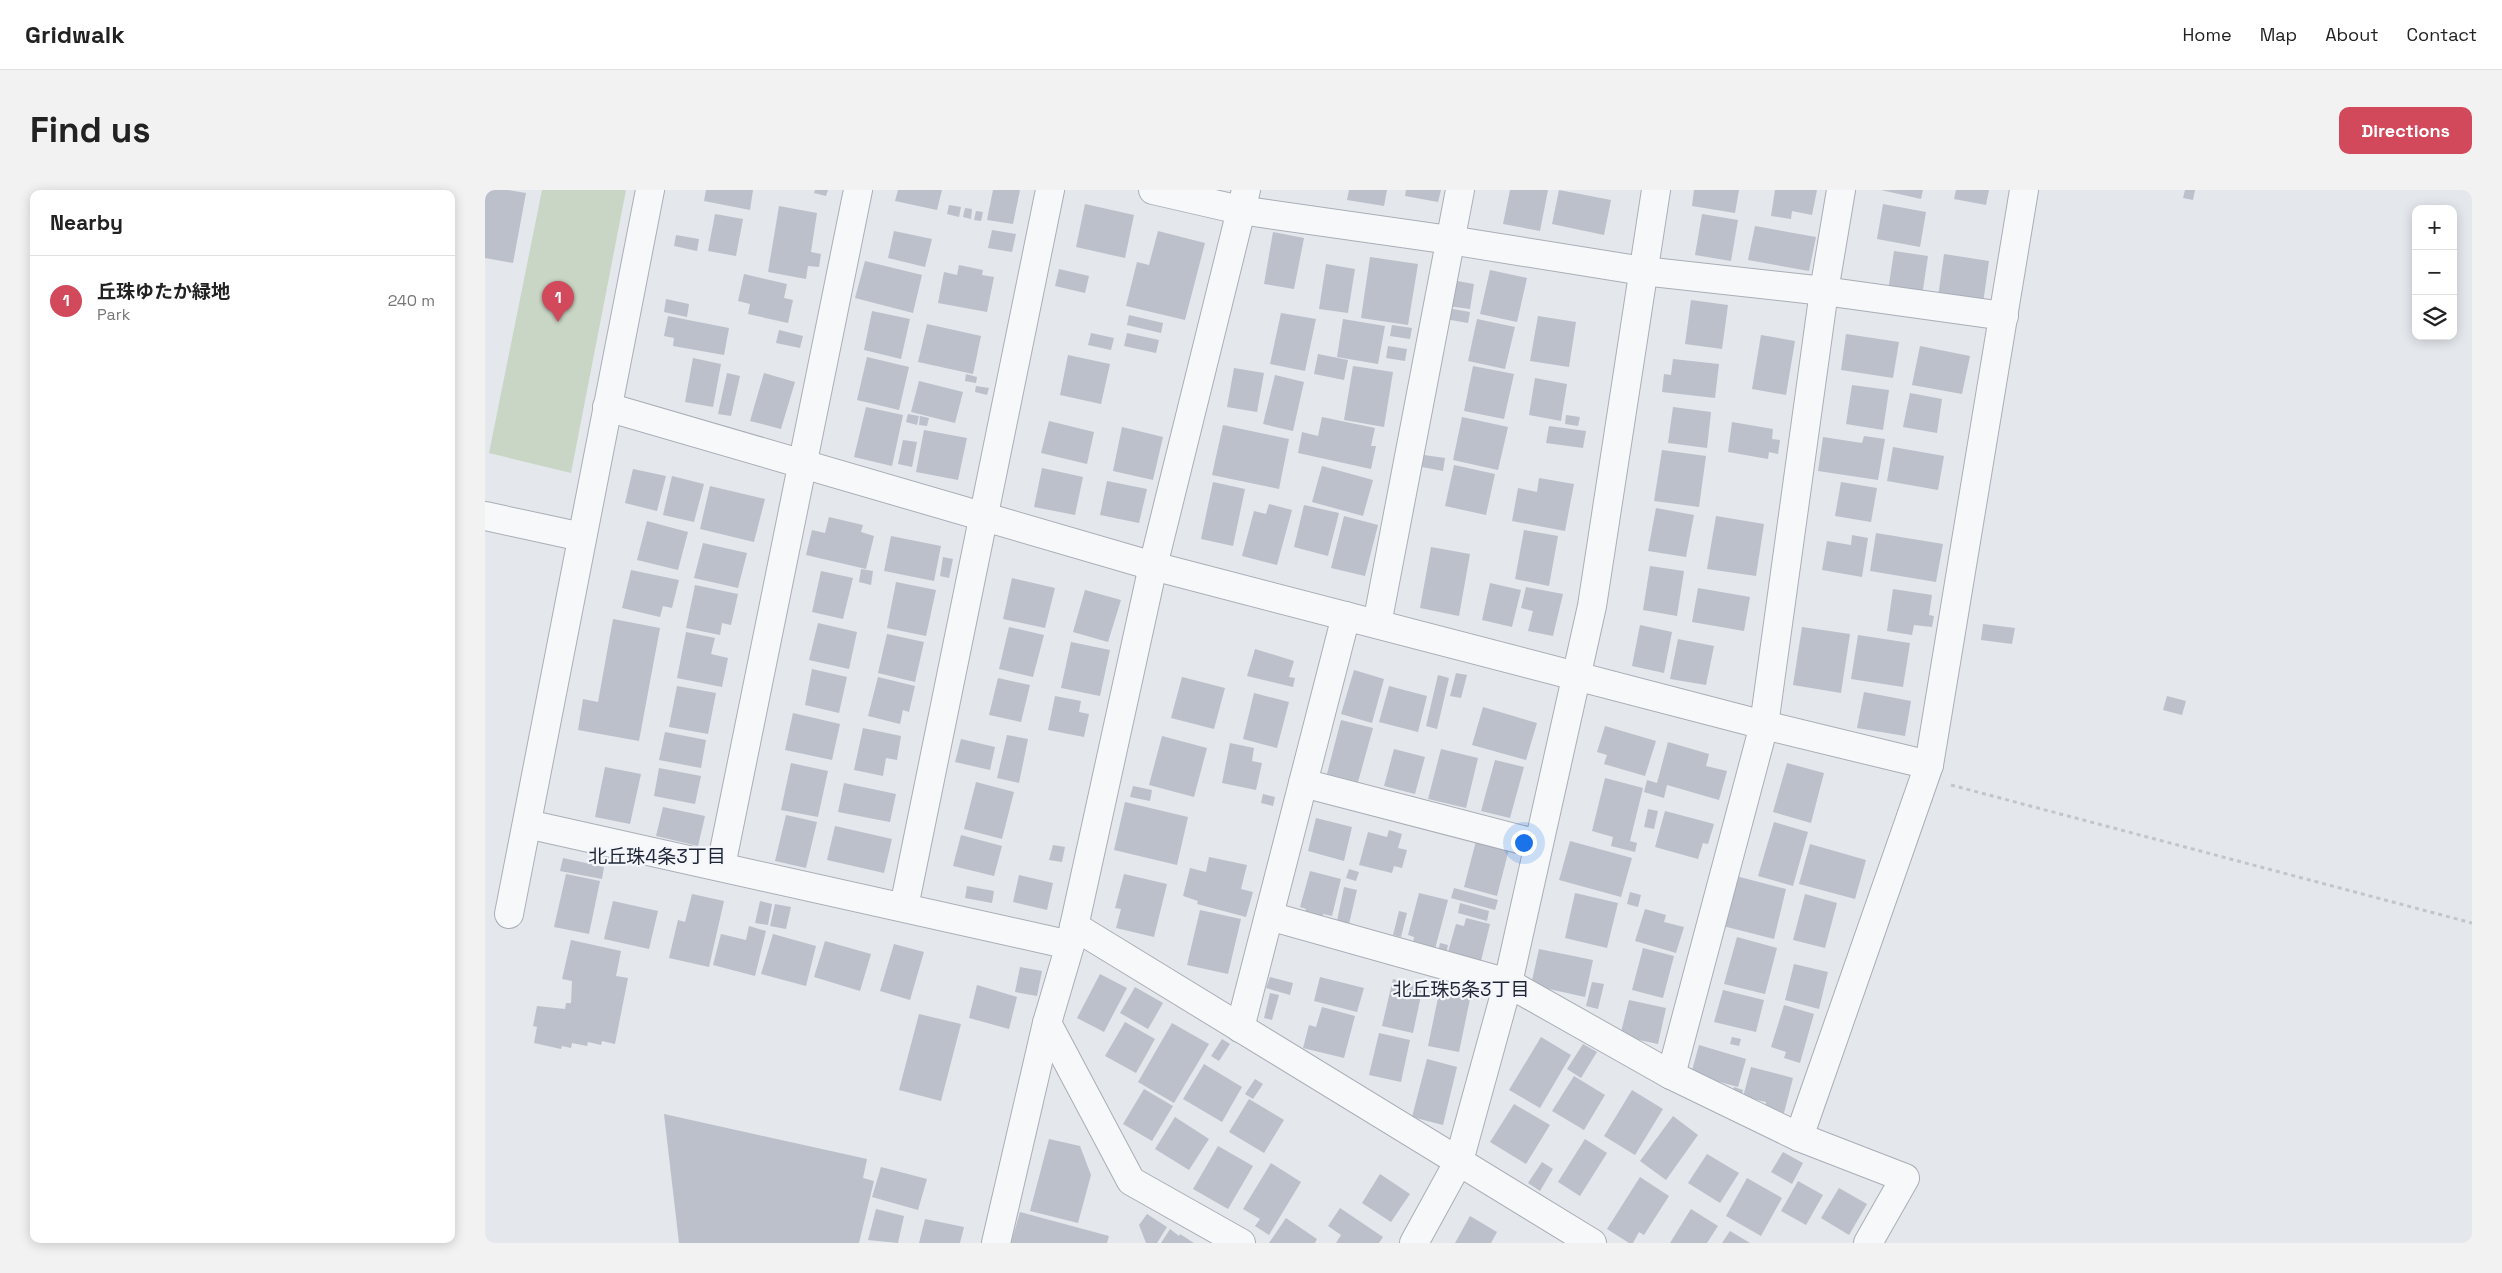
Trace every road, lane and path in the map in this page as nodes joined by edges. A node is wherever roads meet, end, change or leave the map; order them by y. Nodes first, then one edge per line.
1 (650, 190) edge
2 (858, 190) edge
3 (1050, 190) edge
4 (1153, 190) edge
5 (1461, 190) edge
6 (1656, 190) edge
7 (1841, 190) edge
8 (2024, 190) edge
9 (1243, 200) edge
10 (1450, 240) junction
11 (1643, 271) junction
12 (1824, 292) junction
13 (2004, 316) junction
14 (607, 407) junction
15 (803, 464) junction
16 (485, 516) edge
17 (983, 518) junction
18 (582, 538) junction
19 (1153, 566) junction
20 (1346, 616) junction
21 (1377, 624) junction
22 (1577, 676) junction
23 (1763, 725) junction
24 (1926, 771) junction
25 (1303, 783) junction
26 (527, 824) junction
27 (1538, 844) junction
28 (721, 866) junction
29 (904, 907) junction
30 (509, 914) dead end
31 (1269, 916) junction
32 (2472, 923) edge
33 (1072, 936) junction
34 (1508, 983) junction
35 (1047, 1023) junction
36 (1240, 1028) junction
37 (1671, 1075) junction
38 (1799, 1137) junction
39 (1459, 1161) junction
40 (996, 1243) edge
41 (1241, 1243) edge
42 (1414, 1243) edge
43 (1592, 1243) edge
44 (1868, 1243) edge

1 - 14 street
2 - 15 street
3 - 17 street
4 - 9 street
5 - 10 street
6 - 11 street
7 - 12 street
8 - 13 street
9 - 10 street
9 - 19 street
10 - 11 street
10 - 21 street
11 - 12 street
11 - 22 street
12 - 13 street
12 - 23 street
13 - 24 street
14 - 15 street
14 - 18 street
15 - 17 street
15 - 28 street
16 - 18 street
17 - 19 street
17 - 29 street
18 - 26 street
19 - 20 street
19 - 33 street
20 - 21 street
20 - 25 street
21 - 22 street
22 - 23 street
22 - 27 street
23 - 24 street
23 - 37 street
24 - 32 path
24 - 38 street
25 - 27 street
25 - 31 street
26 - 28 street
26 - 30 street
27 - 34 street
28 - 29 street
29 - 33 street
31 - 34 street
31 - 36 street
33 - 35 street
33 - 36 street
34 - 37 street
34 - 39 street
35 - 40 street
35 - 41 street
36 - 39 street
37 - 38 street
38 - 44 street
39 - 42 street
39 - 43 street

